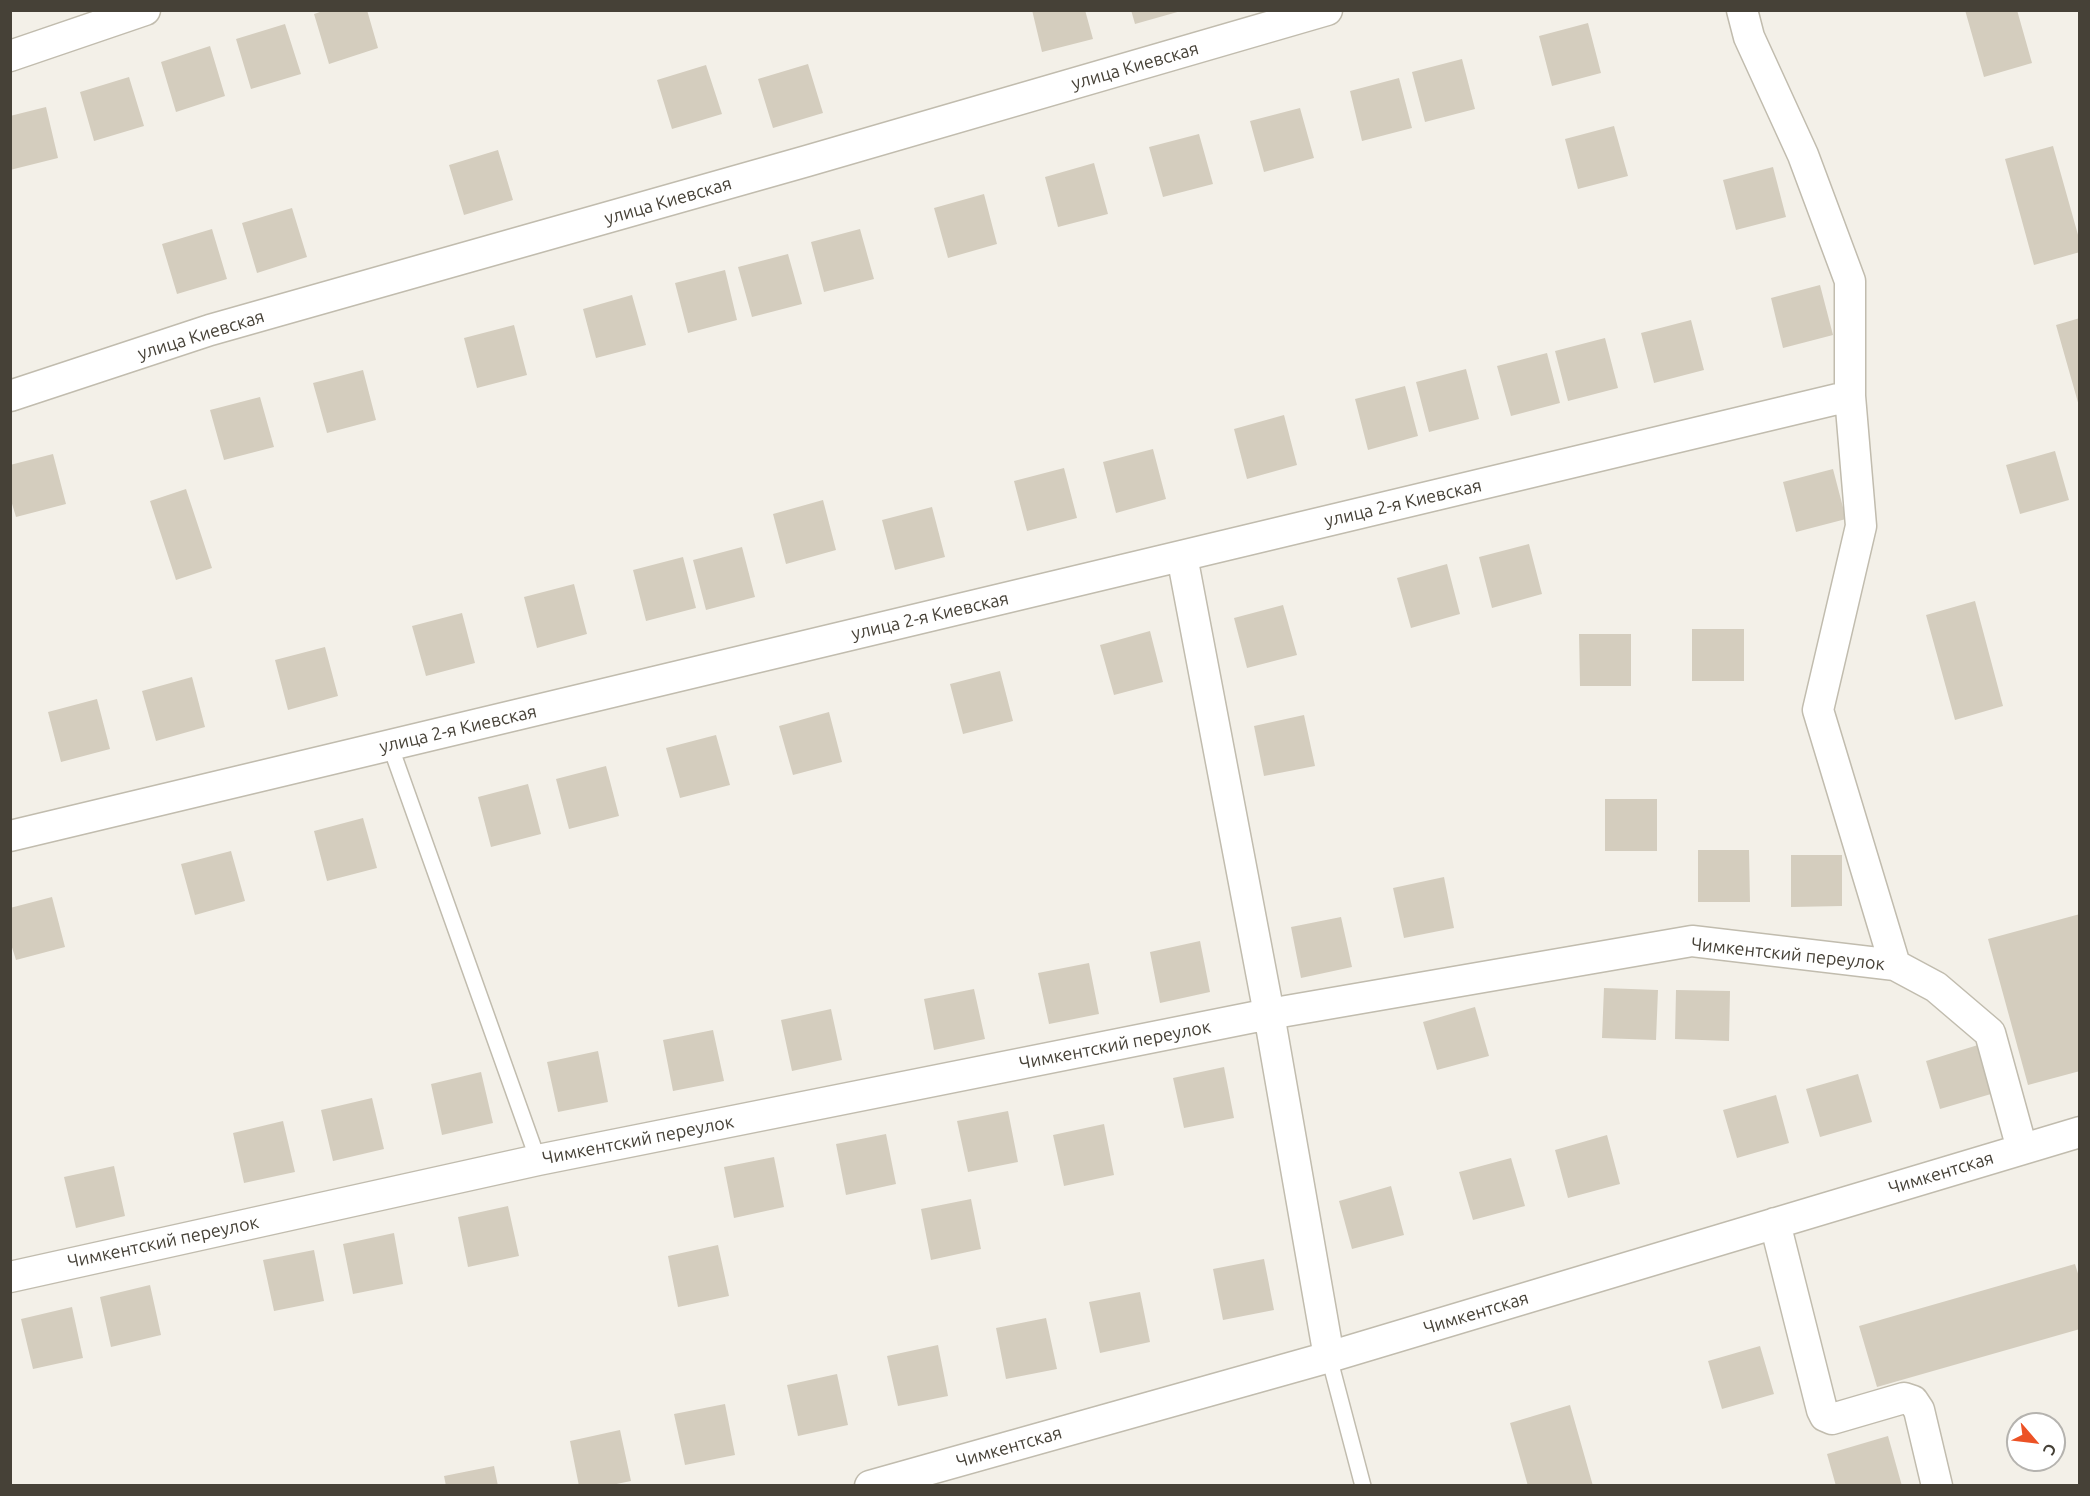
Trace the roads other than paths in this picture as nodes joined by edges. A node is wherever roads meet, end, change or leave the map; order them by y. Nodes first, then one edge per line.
1 (146, 10) edge
2 (1327, 10) edge
3 (1742, 10) edge
4 (10, 56) edge
5 (10, 396) edge
6 (1850, 396) junction
7 (1182, 556) junction
8 (390, 745) junction
9 (10, 836) edge
10 (1894, 965) junction
11 (1269, 1014) junction
12 (2079, 1132) edge
13 (2022, 1149) junction
14 (538, 1161) junction
15 (1775, 1223) junction
16 (10, 1277) edge
17 (1329, 1357) junction
18 (870, 1485) edge
19 (1363, 1485) edge
20 (1937, 1485) edge

1 - 4 street
2 - 5 street, улица Киевская
3 - 6 street
6 - 7 street, улица 2-я Киевская
6 - 10 street
7 - 8 street, улица 2-я Киевская
7 - 11 street
8 - 9 street, улица 2-я Киевская
8 - 14 lane
10 - 11 street, Чимкентский переулок
10 - 13 street, Чимкентский переулок
11 - 14 street, Чимкентский переулок
11 - 17 street
12 - 13 street, Чимкентская
13 - 15 street, Чимкентская
14 - 16 street, Чимкентский переулок
15 - 17 street, Чимкентская
15 - 20 street
17 - 18 street, Чимкентская
17 - 19 lane

